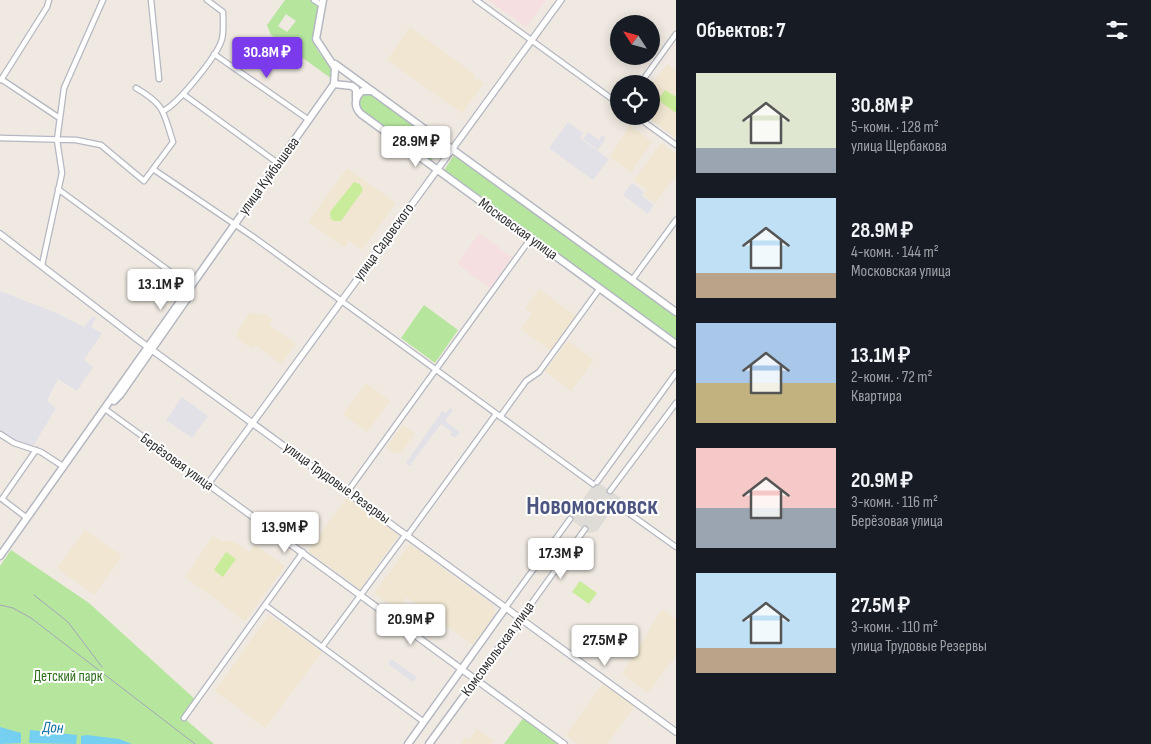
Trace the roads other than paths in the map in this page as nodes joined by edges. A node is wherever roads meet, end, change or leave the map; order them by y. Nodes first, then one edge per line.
1 (49, 0) edge
2 (103, 0) edge
3 (151, 0) edge
4 (206, 0) edge
5 (314, 0) edge
6 (476, 0) edge
7 (561, 0) edge
8 (322, 3) edge
9 (676, 34) edge
10 (531, 40) junction
11 (214, 54) junction
12 (332, 62) junction
13 (646, 75) edge
14 (159, 79) dead end
15 (1, 80) edge
16 (356, 80) junction
17 (335, 81) junction
18 (136, 88) dead end
19 (371, 91) junction
20 (183, 94) junction
21 (610, 97) edge
22 (356, 100) junction
23 (163, 111) junction
24 (58, 117) junction
25 (309, 120) junction
26 (648, 125) edge
27 (0, 138) edge
28 (57, 140) junction
29 (676, 145) edge
30 (452, 149) junction
31 (279, 164) junction
32 (153, 169) junction
33 (437, 170) junction
34 (58, 189) junction
35 (676, 220) edge
36 (234, 225) junction
37 (0, 234) edge
38 (531, 238) junction
39 (42, 266) junction
40 (201, 272) junction
41 (632, 280) junction
42 (191, 287) junction
43 (600, 288) junction
44 (341, 301) junction
45 (676, 312) edge
46 (676, 344) edge
47 (151, 348) junction
48 (436, 371) junction
49 (676, 373) edge
50 (676, 403) edge
51 (105, 408) junction
52 (498, 416) junction
53 (254, 422) junction
54 (0, 434) edge
55 (36, 450) junction
56 (64, 467) junction
57 (208, 484) junction
58 (348, 491) junction
59 (610, 491) dead end
60 (616, 504) dead end
61 (27, 518) junction
62 (570, 519) dead end
63 (585, 529) dead end
64 (407, 534) junction
65 (676, 547) edge
66 (303, 552) junction
67 (0, 556) edge
68 (360, 596) junction
69 (265, 606) junction
70 (506, 607) junction
71 (521, 618) junction
72 (322, 647) junction
73 (461, 669) junction
74 (476, 680) junction
75 (184, 718) dead end
76 (424, 722) junction
77 (676, 732) edge
78 (408, 744) edge
79 (429, 744) edge
80 (564, 744) edge

1 - 15 street
2 - 24 street
3 - 14 street
4 - 11 street
5 - 8 street
6 - 10 street
7 - 10 street, улица Садовского
8 - 12 main road
9 - 13 street
10 - 21 street
10 - 30 street, улица Садовского
11 - 20 street
11 - 25 street
12 - 16 main road, Московская улица
12 - 17 main road
15 - 24 street
16 - 17 main road
16 - 19 main road, Московская улица
17 - 22 main road
17 - 25 main road, улица Куйбышева
18 - 23 street
19 - 22 main road
19 - 30 main road, Московская улица
20 - 23 street
20 - 31 street
22 - 33 main road, Московская улица
23 - 32 street
24 - 28 street
25 - 31 main road, улица Куйбышева
26 - 29 street
27 - 28 street
28 - 32 street
28 - 34 street
30 - 33 street, улица Садовского
30 - 41 main road, Московская улица
31 - 36 main road, улица Куйбышева
32 - 36 street
33 - 38 main road, Московская улица
33 - 44 street, улица Садовского
34 - 39 street
34 - 42 street
35 - 41 street
36 - 40 main road, улица Куйбышева
36 - 44 street
37 - 39 street, улица Трудовые Резервы
38 - 43 main road, Московская улица
38 - 48 street
39 - 47 street, улица Трудовые Резервы
40 - 42 main road, улица Куйбышева
40 - 47 main road
41 - 45 main road, Московская улица
42 - 47 main road, улица Куйбышева
43 - 46 main road, Московская улица
43 - 52 street
44 - 48 street
44 - 53 street, улица Садовского
47 - 51 main road
47 - 53 street, улица Трудовые Резервы
48 - 52 street
48 - 58 street
49 - 52 street
50 - 59 street
51 - 56 main road
51 - 57 street, Берёзовая улица
52 - 64 street
53 - 57 street, улица Садовского
53 - 58 street, улица Трудовые Резервы
54 - 55 street
55 - 56 street
55 - 61 street
56 - 61 main road
57 - 66 street, Берёзовая улица
58 - 64 street, улица Трудовые Резервы
60 - 65 street
61 - 67 main road
62 - 70 street, Комсомольская улица
63 - 71 street, Комсомольская улица
64 - 68 street
64 - 70 street, улица Трудовые Резервы
66 - 68 street, Берёзовая улица
66 - 69 street
68 - 72 street
68 - 73 street, Берёзовая улица
69 - 72 street
69 - 75 street
70 - 71 street, улица Трудовые Резервы
70 - 73 main road, Комсомольская улица
71 - 74 main road, Комсомольская улица
71 - 77 street, улица Трудовые Резервы
72 - 76 street
73 - 74 street, Берёзовая улица
73 - 76 main road, Комсомольская улица
74 - 79 main road, Комсомольская улица
74 - 80 street, Берёзовая улица
76 - 78 main road, Комсомольская улица

